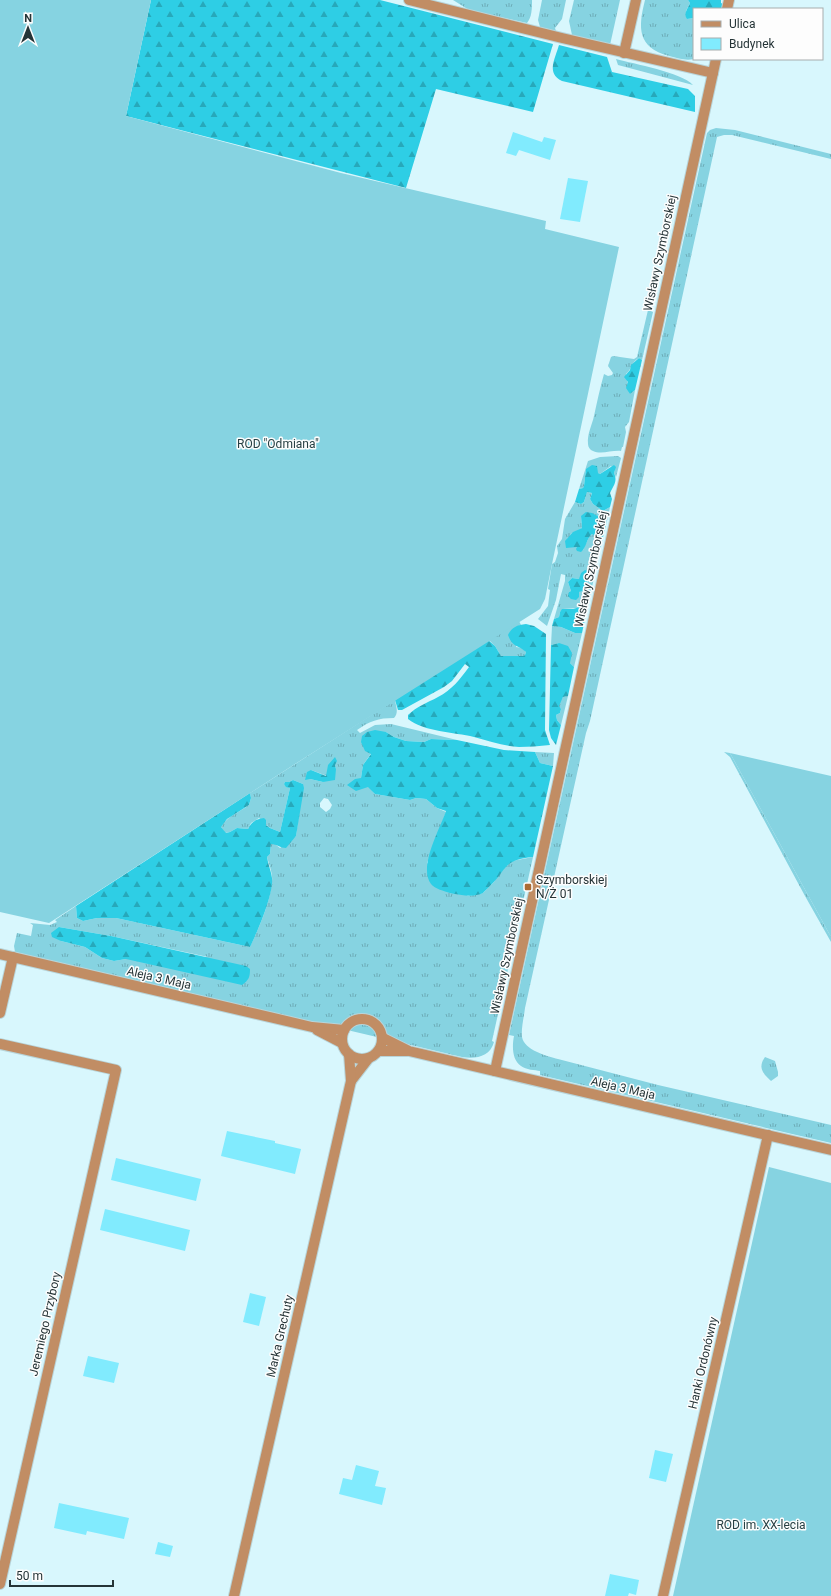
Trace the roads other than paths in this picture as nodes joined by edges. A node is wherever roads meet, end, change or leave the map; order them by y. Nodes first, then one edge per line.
1 (409, 0) edge
2 (636, 0) edge
3 (624, 53) junction
4 (716, 60) edge
5 (713, 73) junction
6 (0, 954) edge
7 (13, 957) junction
8 (0, 1013) edge
9 (312, 1027) junction
10 (344, 1030) junction
11 (383, 1038) junction
12 (342, 1043) junction
13 (0, 1044) edge
14 (409, 1050) junction
15 (379, 1051) junction
16 (349, 1054) junction
17 (368, 1058) junction
18 (495, 1071) junction
19 (351, 1081) junction
20 (768, 1136) junction
21 (831, 1150) edge
22 (0, 1584) edge
23 (234, 1596) edge
24 (663, 1596) edge

1 - 3 street
2 - 3 street
3 - 5 street
4 - 5 street, Wisławy Szymborskiej
5 - 18 street, Wisławy Szymborskiej
6 - 7 street, Aleja 3 Maja
7 - 8 street
7 - 9 street, Aleja 3 Maja
9 - 10 street, Aleja 3 Maja
9 - 12 street, Aleja 3 Maja
10 - 11 street
10 - 12 street
11 - 14 street, Aleja 3 Maja
11 - 15 street
12 - 16 street
13 - 22 street, Jeremiego Przybory
14 - 15 street, Aleja 3 Maja
14 - 18 street, Aleja 3 Maja
15 - 17 street
16 - 17 street
16 - 19 street, Marka Grechuty
17 - 19 street, Marka Grechuty
18 - 20 street, Aleja 3 Maja
19 - 23 street, Marka Grechuty
20 - 21 street, Aleja 3 Maja
20 - 24 street, Hanki Ordonówny

